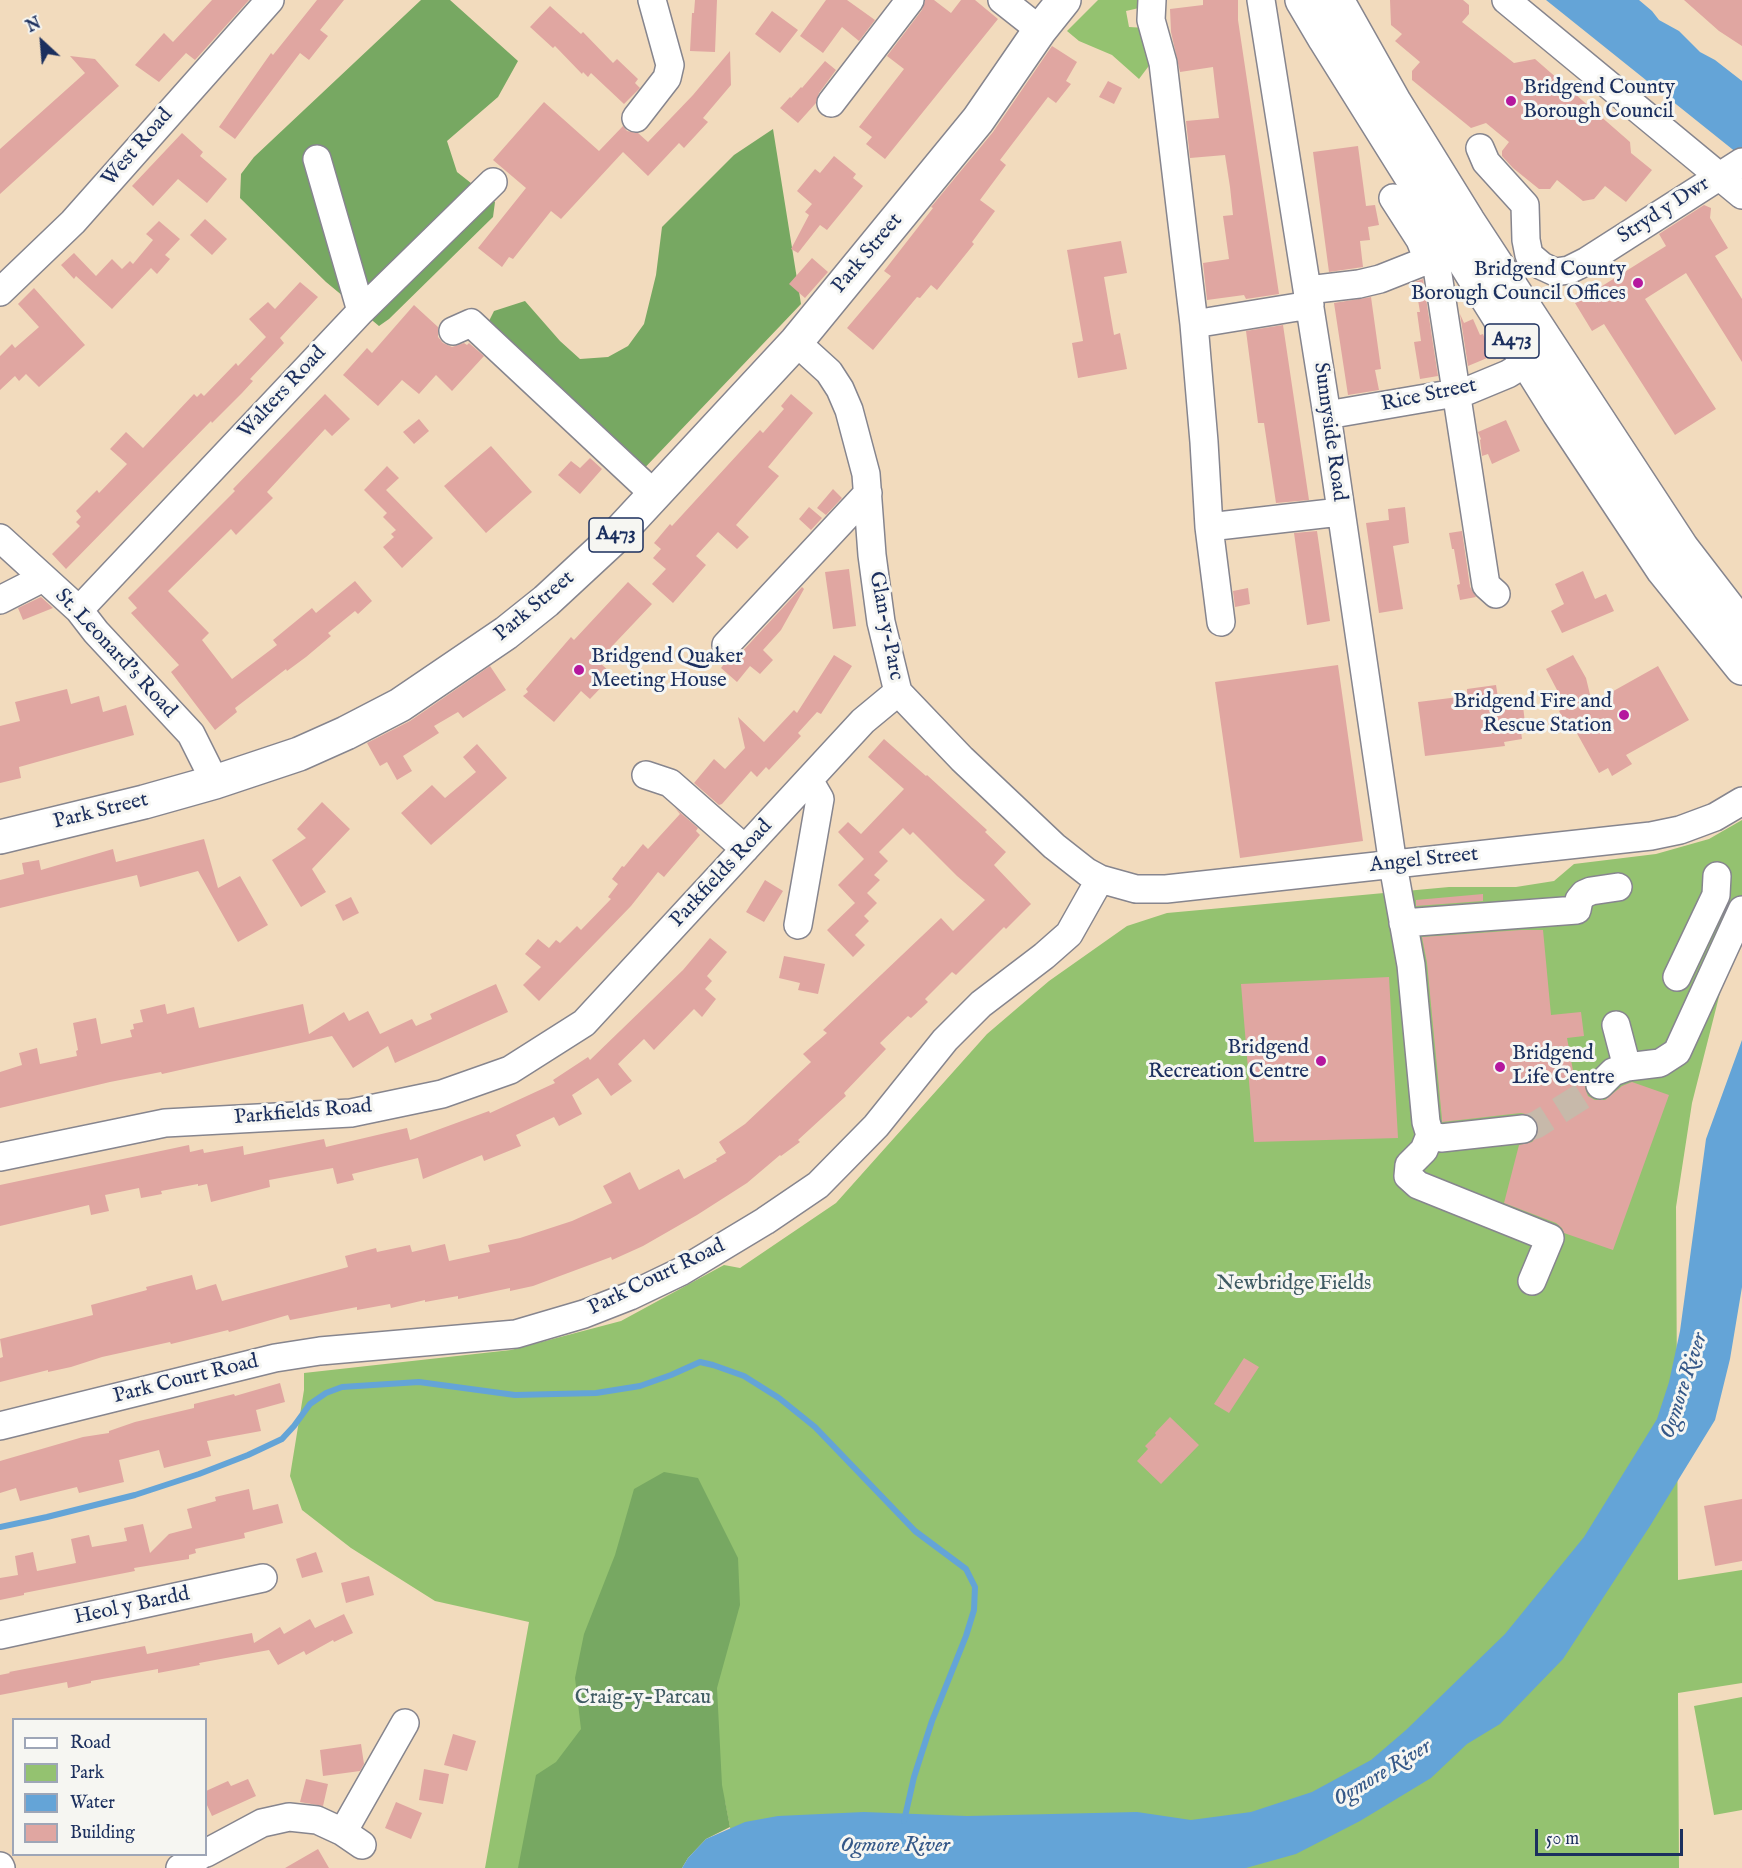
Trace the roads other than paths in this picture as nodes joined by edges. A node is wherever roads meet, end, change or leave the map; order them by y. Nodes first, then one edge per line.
1 (270, 0) edge
2 (652, 0) edge
3 (910, 0) edge
4 (1002, 0) edge
5 (1064, 0) edge
6 (1152, 0) edge
7 (1261, 0) edge
8 (1302, 0) edge
9 (1506, 0) edge
10 (1339, 1) edge
11 (1040, 30) junction
12 (831, 103) dead end
13 (636, 118) dead end
14 (1480, 148) dead end
15 (317, 159) dead end
16 (1734, 167) edge
17 (493, 182) dead end
18 (1742, 195) edge
19 (1393, 198) dead end
20 (1428, 260) junction
21 (0, 292) edge
22 (1309, 298) junction
23 (361, 311) junction
24 (1194, 324) junction
25 (453, 331) dead end
26 (796, 342) junction
27 (1526, 363) junction
28 (1456, 393) junction
29 (1327, 415) junction
30 (868, 493) junction
31 (655, 495) junction
32 (1340, 512) junction
33 (1209, 527) junction
34 (0, 537) edge
35 (43, 578) junction
36 (1496, 594) dead end
37 (0, 600) edge
38 (79, 610) junction
39 (1221, 622) dead end
40 (1742, 626) edge
41 (726, 645) dead end
42 (1742, 668) edge
43 (898, 692) junction
44 (646, 775) dead end
45 (809, 780) junction
46 (215, 782) junction
47 (1742, 801) edge
48 (0, 837) edge
49 (745, 849) junction
50 (1393, 865) junction
51 (1717, 876) dead end
52 (1100, 879) junction
53 (1618, 887) dead end
54 (1742, 910) edge
55 (1403, 923) junction
56 (798, 925) dead end
57 (1677, 977) dead end
58 (1616, 1025) dead end
59 (1627, 1067) junction
60 (1600, 1085) tunnel mouth
61 (1523, 1129) tunnel mouth
62 (1430, 1135) junction
63 (0, 1157) edge
64 (1532, 1281) dead end
65 (0, 1426) edge
66 (263, 1578) dead end
67 (0, 1635) edge
68 (405, 1723) dead end
69 (207, 1852) edge

1 - 21 street, West Road
2 - 13 street
3 - 12 street
4 - 11 street
5 - 11 main road, Park Street / A473
6 - 24 street
7 - 22 street, Sunnyside Road
8 - 27 main road, A473
9 - 16 street
10 - 40 main road, A473
11 - 26 main road, Park Street / A473
14 - 16 street, Stryd y Dwr
15 - 23 street
16 - 18 street
17 - 23 street, Walters Road
19 - 20 street
20 - 22 street
20 - 28 street
22 - 24 street
22 - 29 street, Sunnyside Road
23 - 38 street, Walters Road
24 - 33 street
25 - 31 street
26 - 30 street, Glan-y-Parc
26 - 31 main road, Park Street / A473
27 - 28 street, Rice Street
27 - 42 main road, A473
28 - 29 street, Rice Street
28 - 36 street
29 - 32 street, Sunnyside Road
30 - 41 street
30 - 43 street, Glan-y-Parc
31 - 46 main road, Park Street / A473
32 - 33 street
32 - 50 street, Sunnyside Road
33 - 39 street
34 - 35 street, St. Leonard's Road
35 - 37 street
35 - 38 street, St. Leonard's Road
38 - 46 street, St. Leonard's Road
43 - 45 street, Parkfields Road
43 - 52 street, Glan-y-Parc
44 - 49 street
45 - 49 street, Parkfields Road
45 - 56 street
46 - 48 main road, Park Street / A473
47 - 50 street, Angel Street
49 - 63 street, Parkfields Road
50 - 52 street, Angel Street
50 - 55 street, Sunnyside Road
51 - 57 street
52 - 65 street, Park Court Road
53 - 55 street
54 - 59 street
55 - 62 street, Sunnyside Road
58 - 59 street
59 - 60 street
61 - 62 street
62 - 64 street
66 - 67 street, Heol y Bardd
68 - 69 street

